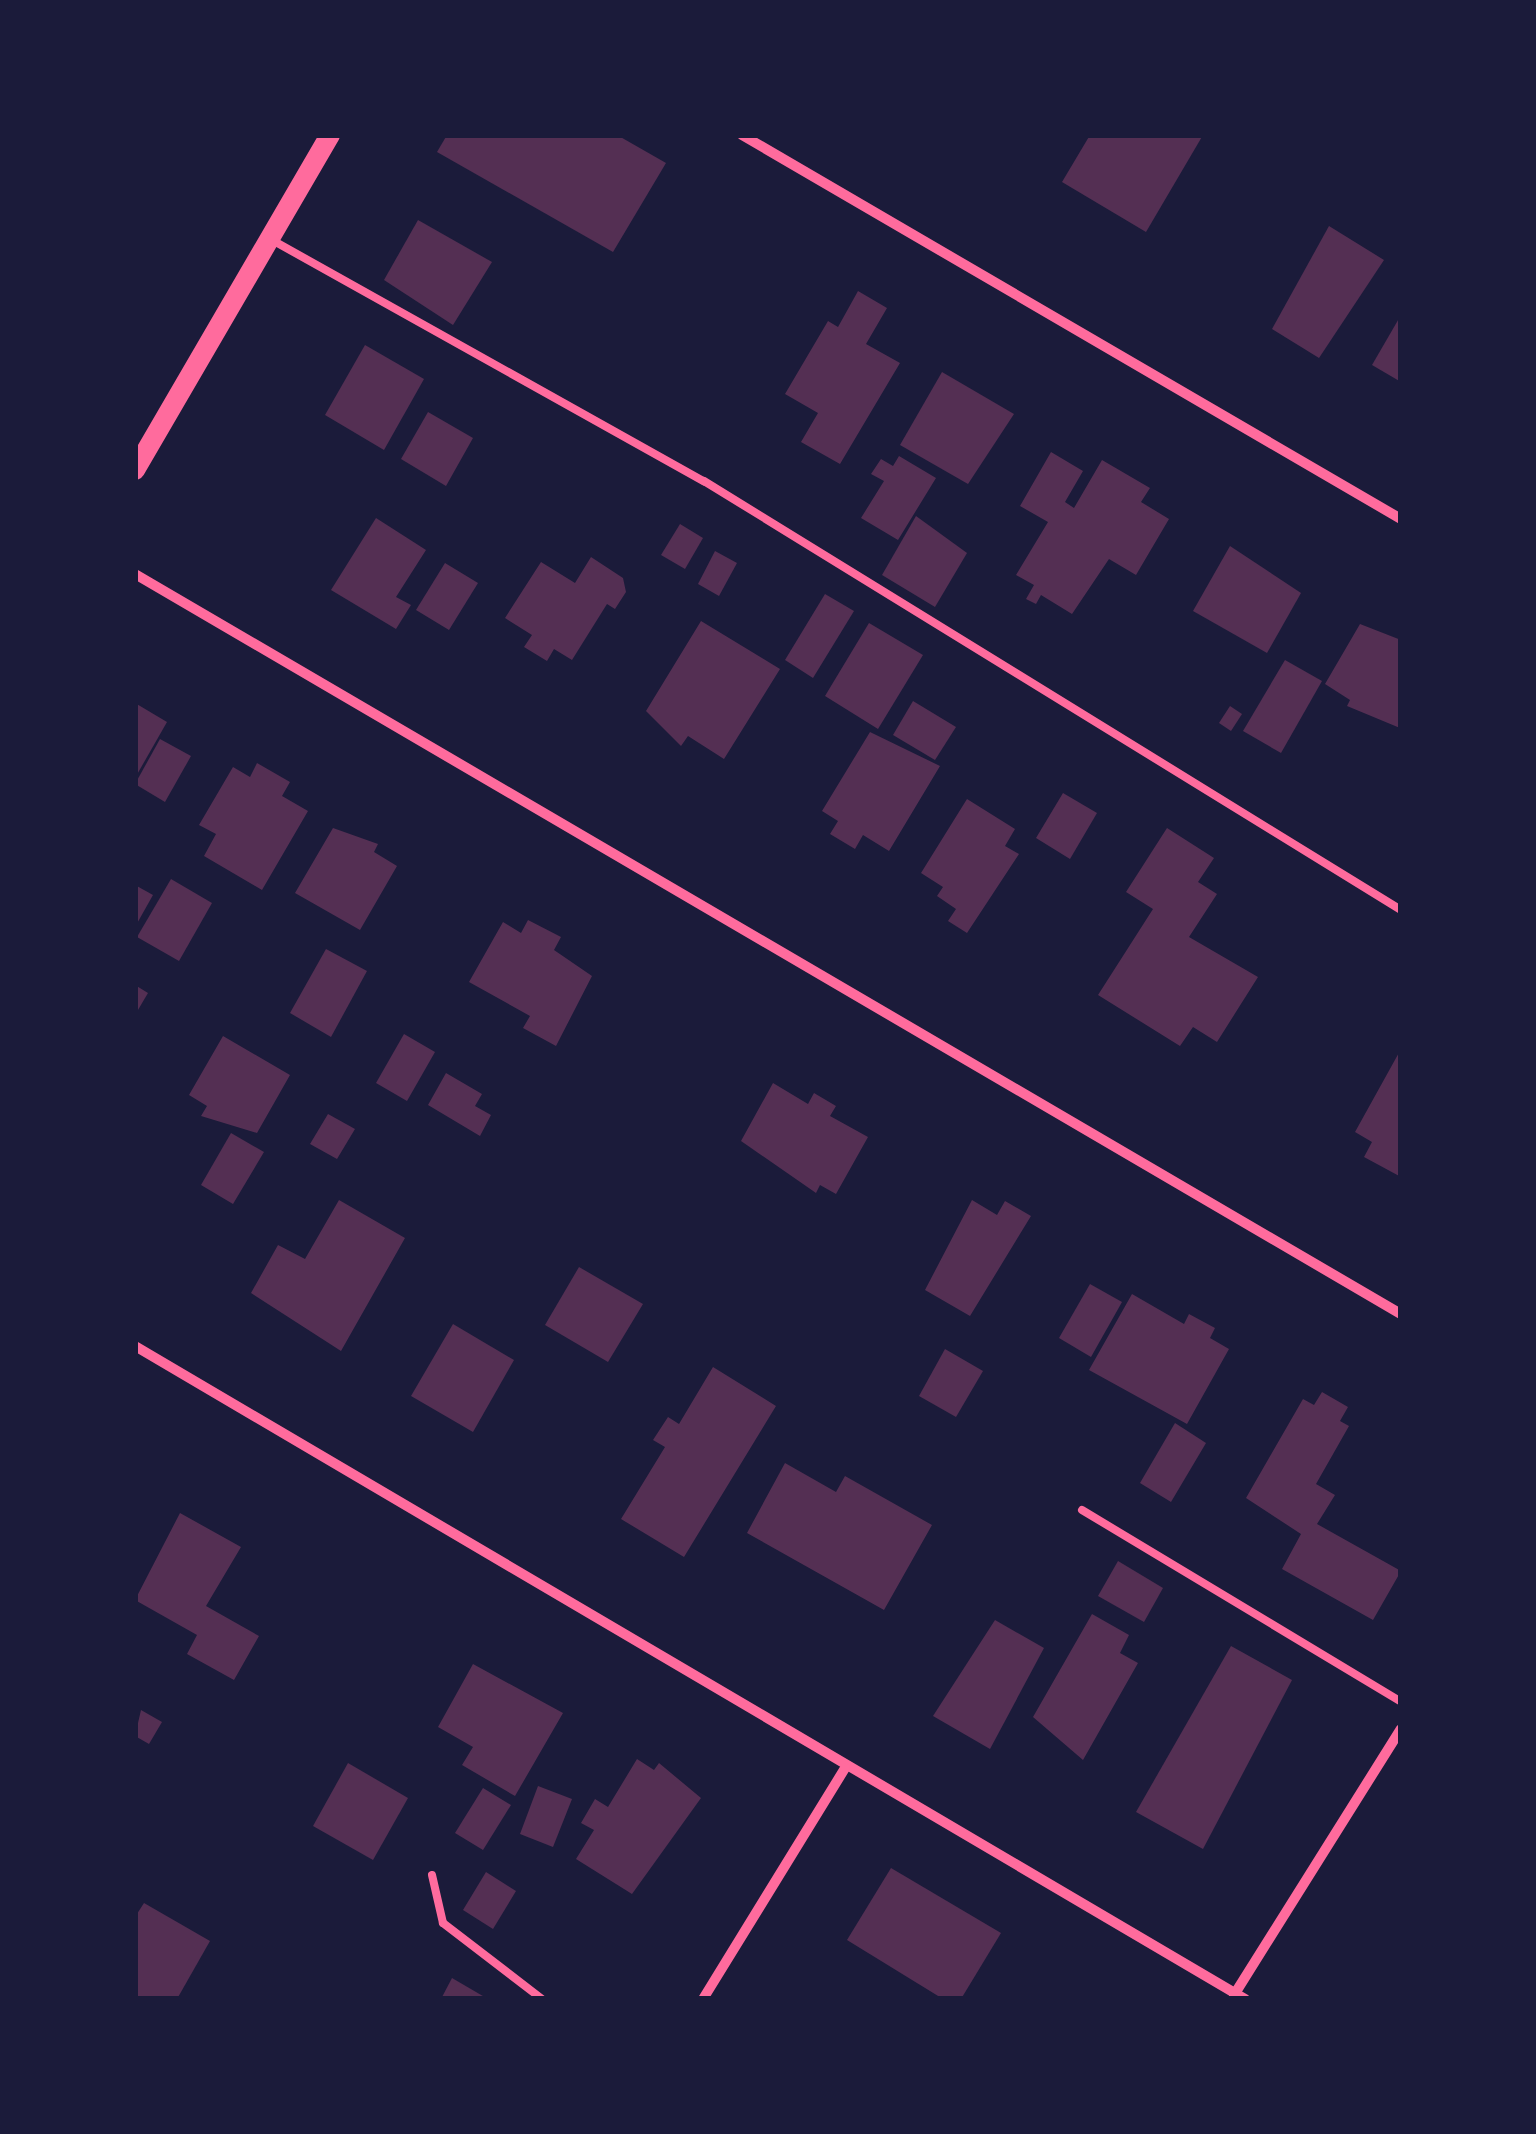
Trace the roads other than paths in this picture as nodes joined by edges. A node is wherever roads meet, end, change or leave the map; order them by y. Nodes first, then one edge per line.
1 (330, 135) edge
2 (742, 135) edge
3 (272, 240) junction
4 (135, 470) edge
5 (1401, 519) edge
6 (135, 574) edge
7 (1401, 910) edge
8 (1401, 1314) edge
9 (135, 1346) edge
10 (1082, 1510) dead end
11 (1401, 1702) edge
12 (1401, 1729) edge
13 (845, 1768) junction
14 (432, 1874) dead end
15 (1238, 1997) edge
16 (542, 1999) edge
17 (703, 1999) edge

1 - 3 main road
2 - 5 street
3 - 4 main road
3 - 7 lane
6 - 8 street
9 - 13 street
10 - 11 lane
12 - 15 street
13 - 15 street
13 - 17 street
14 - 16 lane

